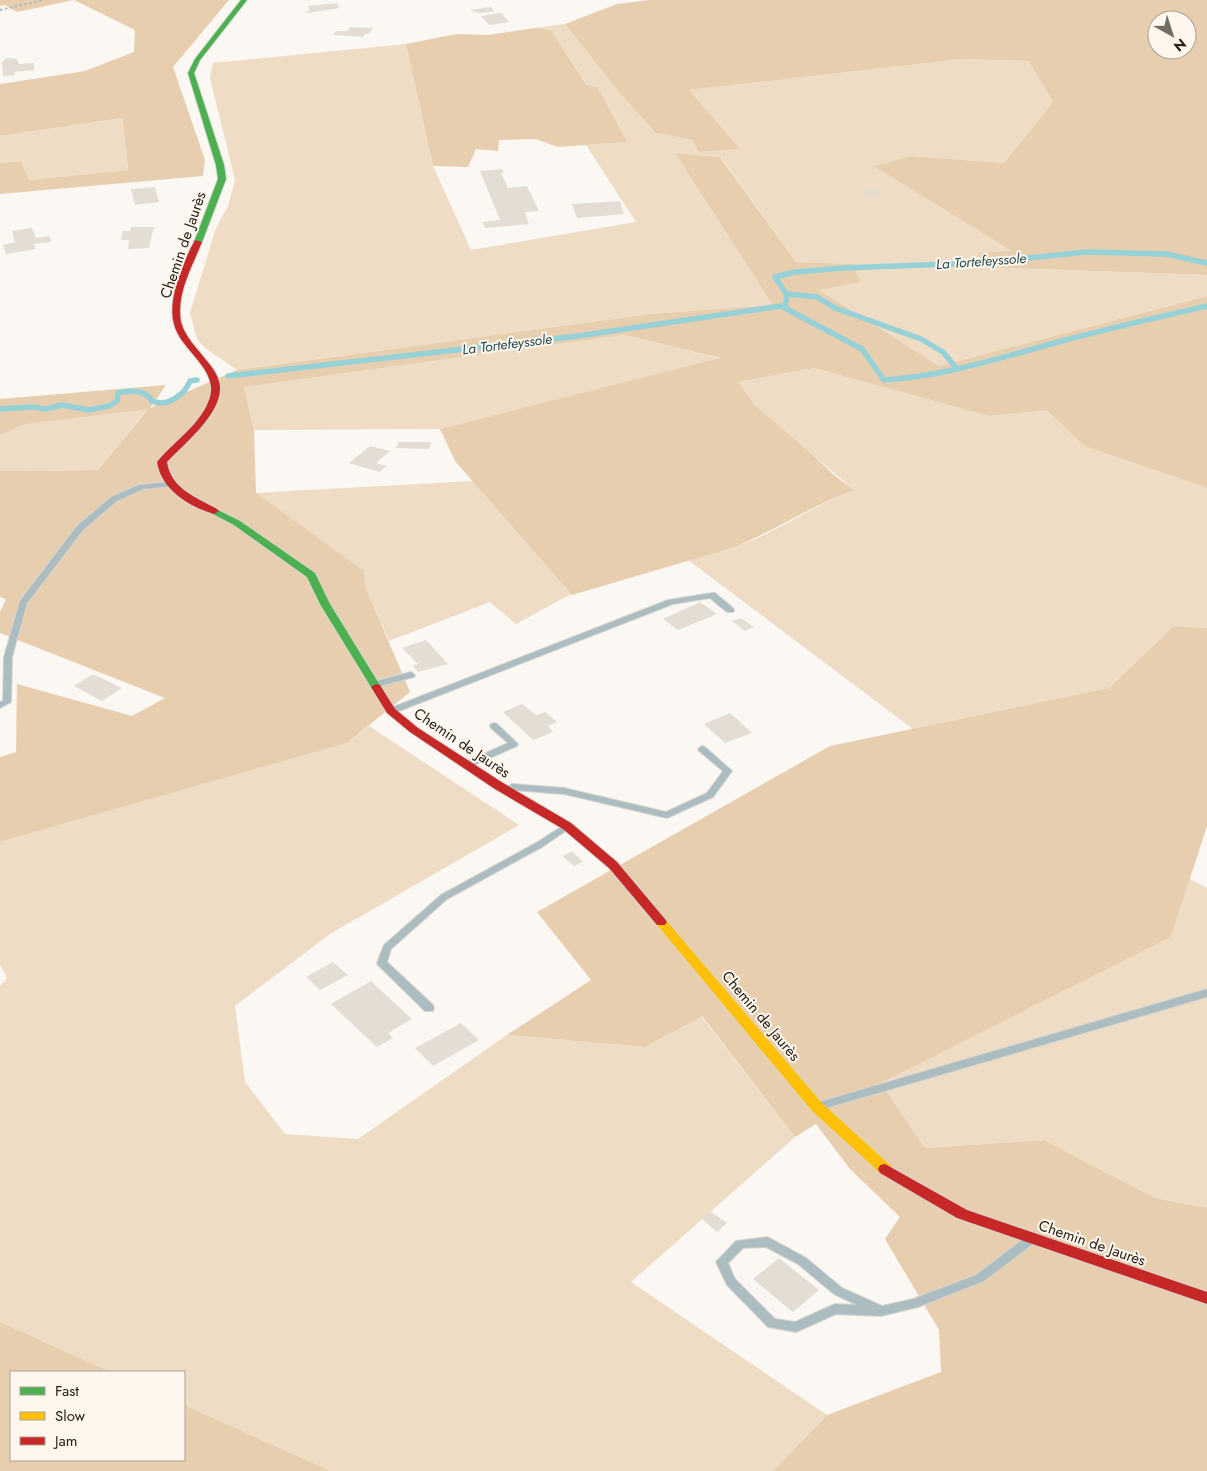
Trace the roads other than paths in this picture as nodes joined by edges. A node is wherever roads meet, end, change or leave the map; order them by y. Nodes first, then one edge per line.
1 (244, 0) edge
2 (170, 484) junction
3 (730, 610) dead end
4 (411, 675) dead end
5 (373, 684) junction
6 (0, 705) edge
7 (391, 711) junction
8 (494, 726) dead end
9 (702, 749) dead end
10 (466, 765) junction
11 (499, 786) junction
12 (567, 826) junction
13 (1207, 993) edge
14 (430, 1008) dead end
15 (817, 1107) junction
16 (1032, 1238) junction
17 (1207, 1298) edge
18 (881, 1311) junction

1 - 2 street, Chemin de Jaurès
2 - 5 street, Chemin de Jaurès
2 - 6 lane
3 - 7 lane
4 - 5 lane
5 - 7 street, Chemin de Jaurès
7 - 10 street, Chemin de Jaurès
8 - 10 lane
9 - 11 lane
10 - 11 street, Chemin de Jaurès
11 - 12 street, Chemin de Jaurès
12 - 14 lane
12 - 15 street, Chemin de Jaurès
13 - 15 lane
15 - 16 street, Chemin de Jaurès
16 - 17 street, Chemin de Jaurès
16 - 18 lane
18 - 18 lane

